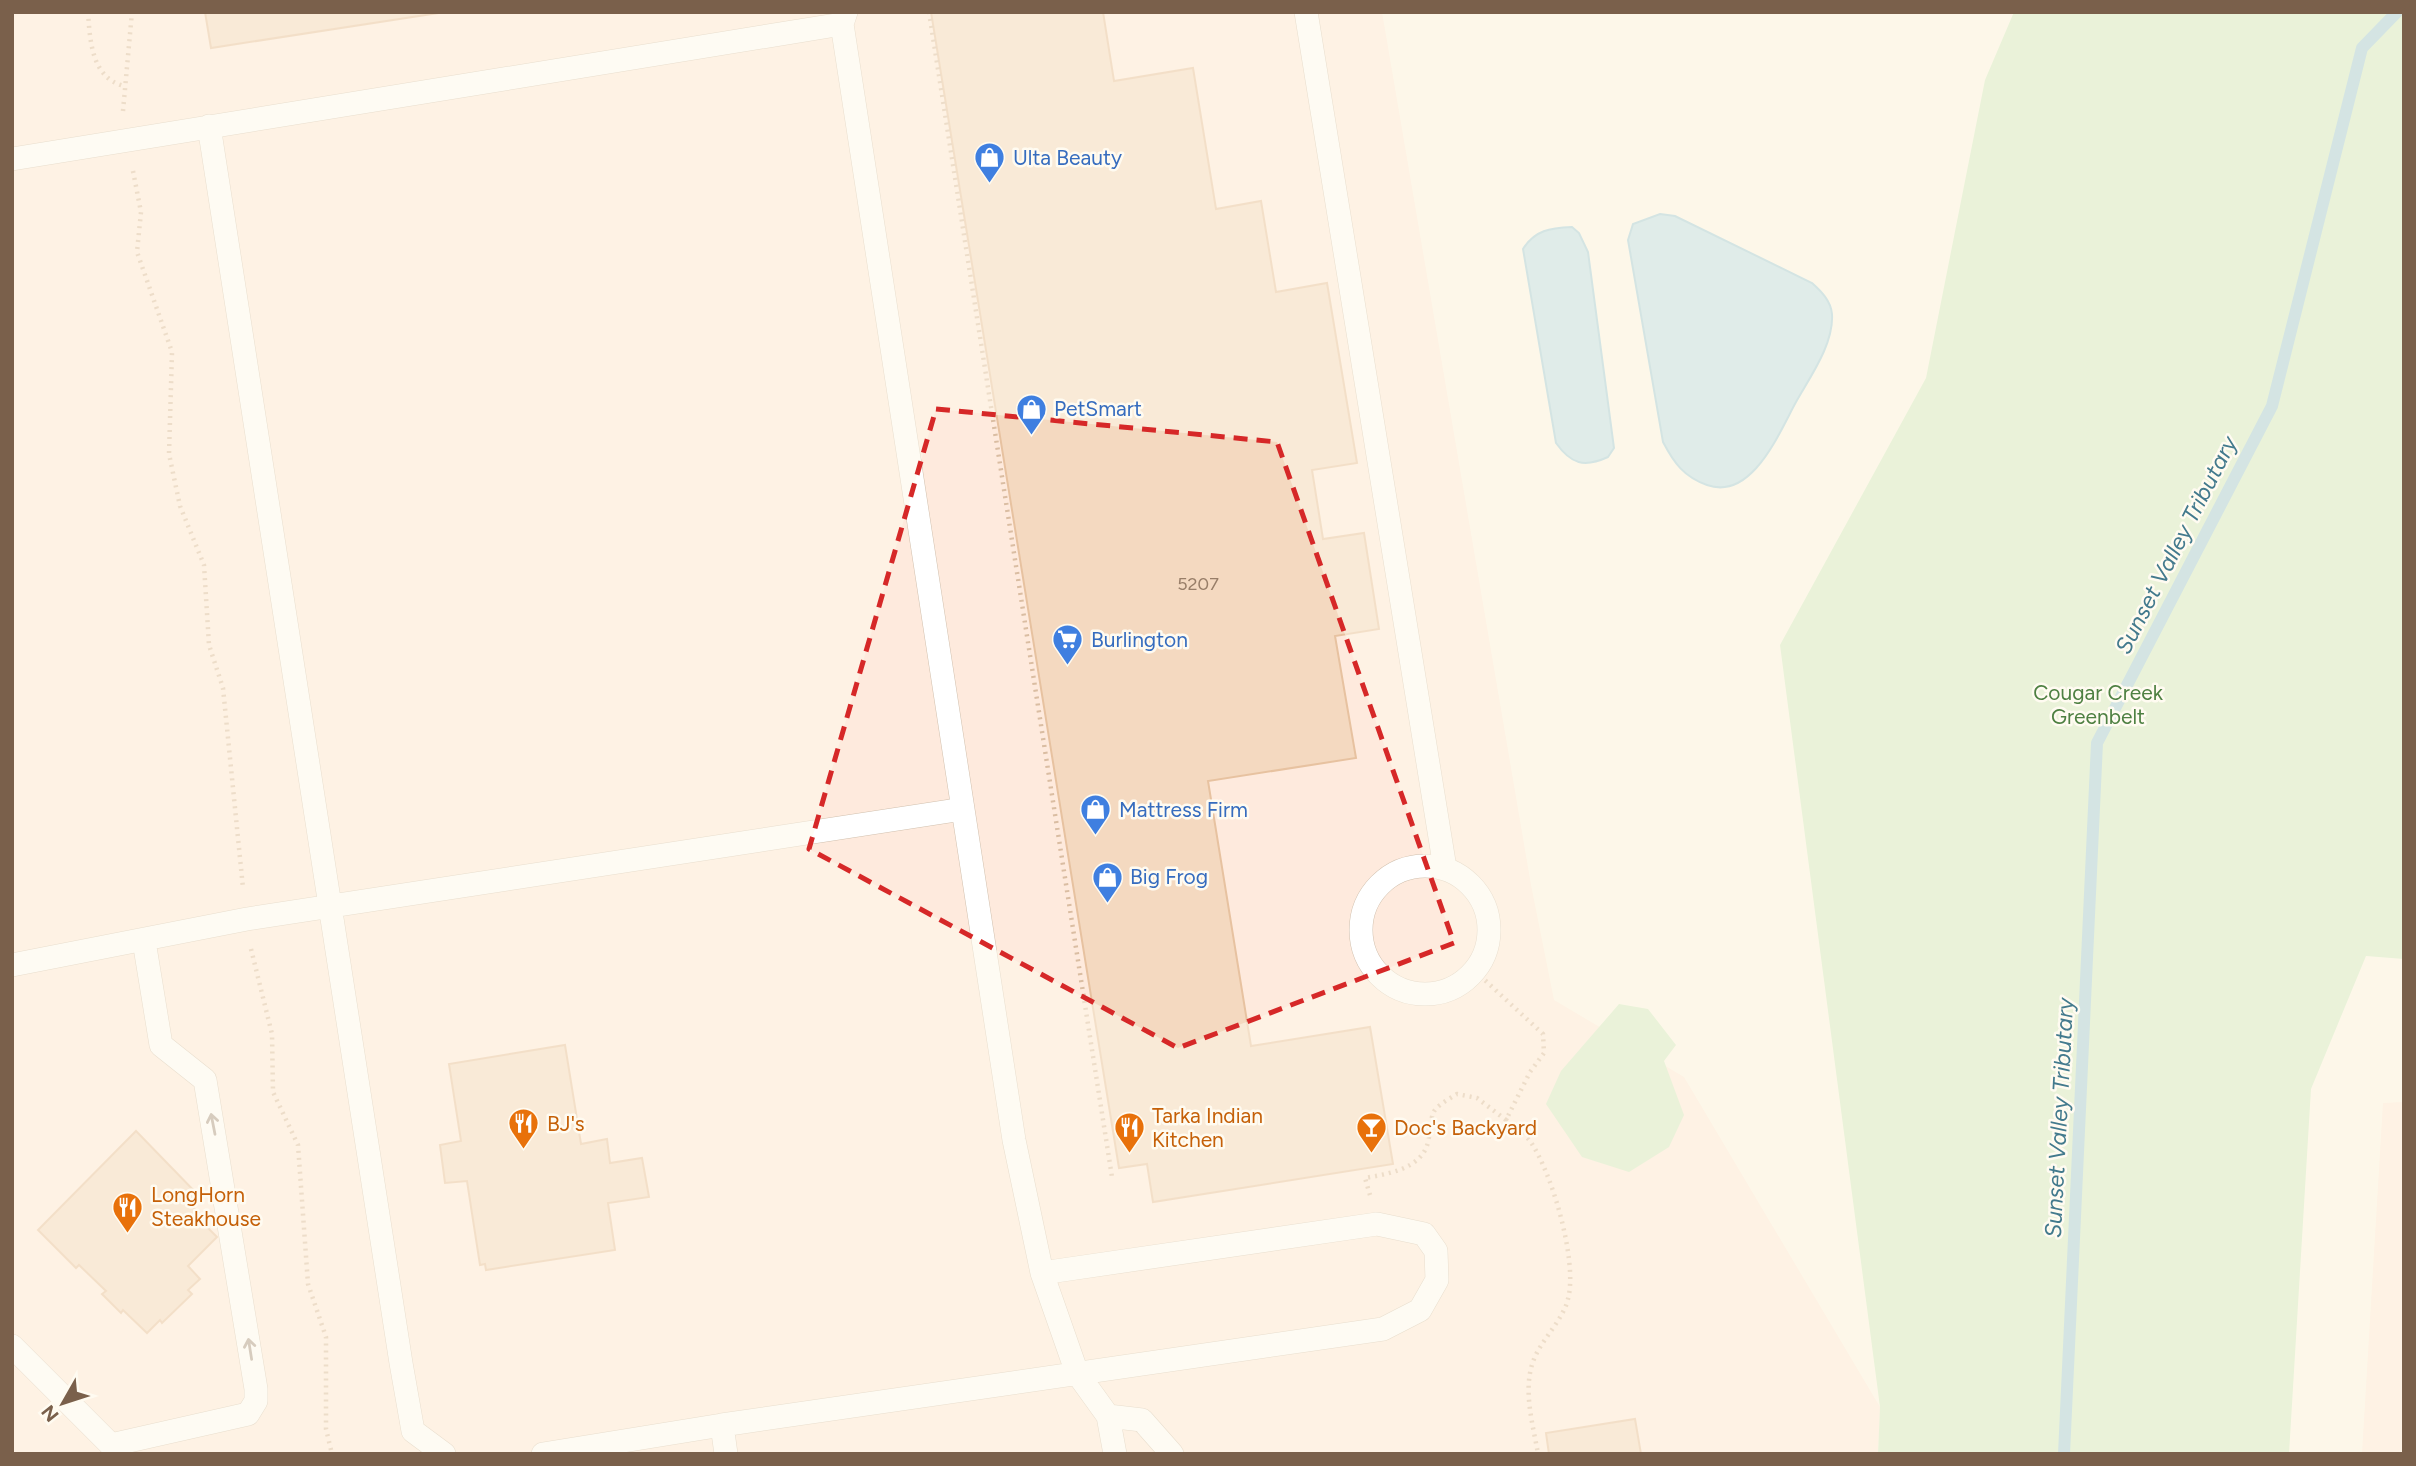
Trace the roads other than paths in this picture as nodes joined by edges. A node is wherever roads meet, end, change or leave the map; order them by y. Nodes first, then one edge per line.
1 (1306, 12) edge
2 (844, 18) edge
3 (209, 126) junction
4 (12, 159) edge
5 (962, 809) junction
6 (1445, 868) junction
7 (332, 908) junction
8 (144, 941) junction
9 (12, 965) edge
10 (1042, 1273) junction
11 (12, 1346) edge
12 (1077, 1373) junction
13 (1108, 1416) junction
14 (722, 1425) junction
15 (444, 1454) edge
16 (543, 1454) edge
17 (726, 1454) edge
18 (1115, 1454) edge
19 (1172, 1454) edge

1 - 6 lane
2 - 3 lane
2 - 5 lane
3 - 4 lane
3 - 7 lane
5 - 7 lane
5 - 10 lane
6 - 6 lane
7 - 8 lane
7 - 15 lane
8 - 9 lane
11 -> 8 lane
10 - 12 lane
10 - 12 lane
12 - 13 lane
12 - 14 lane
13 - 18 lane
13 - 19 lane
14 - 16 lane
14 - 17 lane

